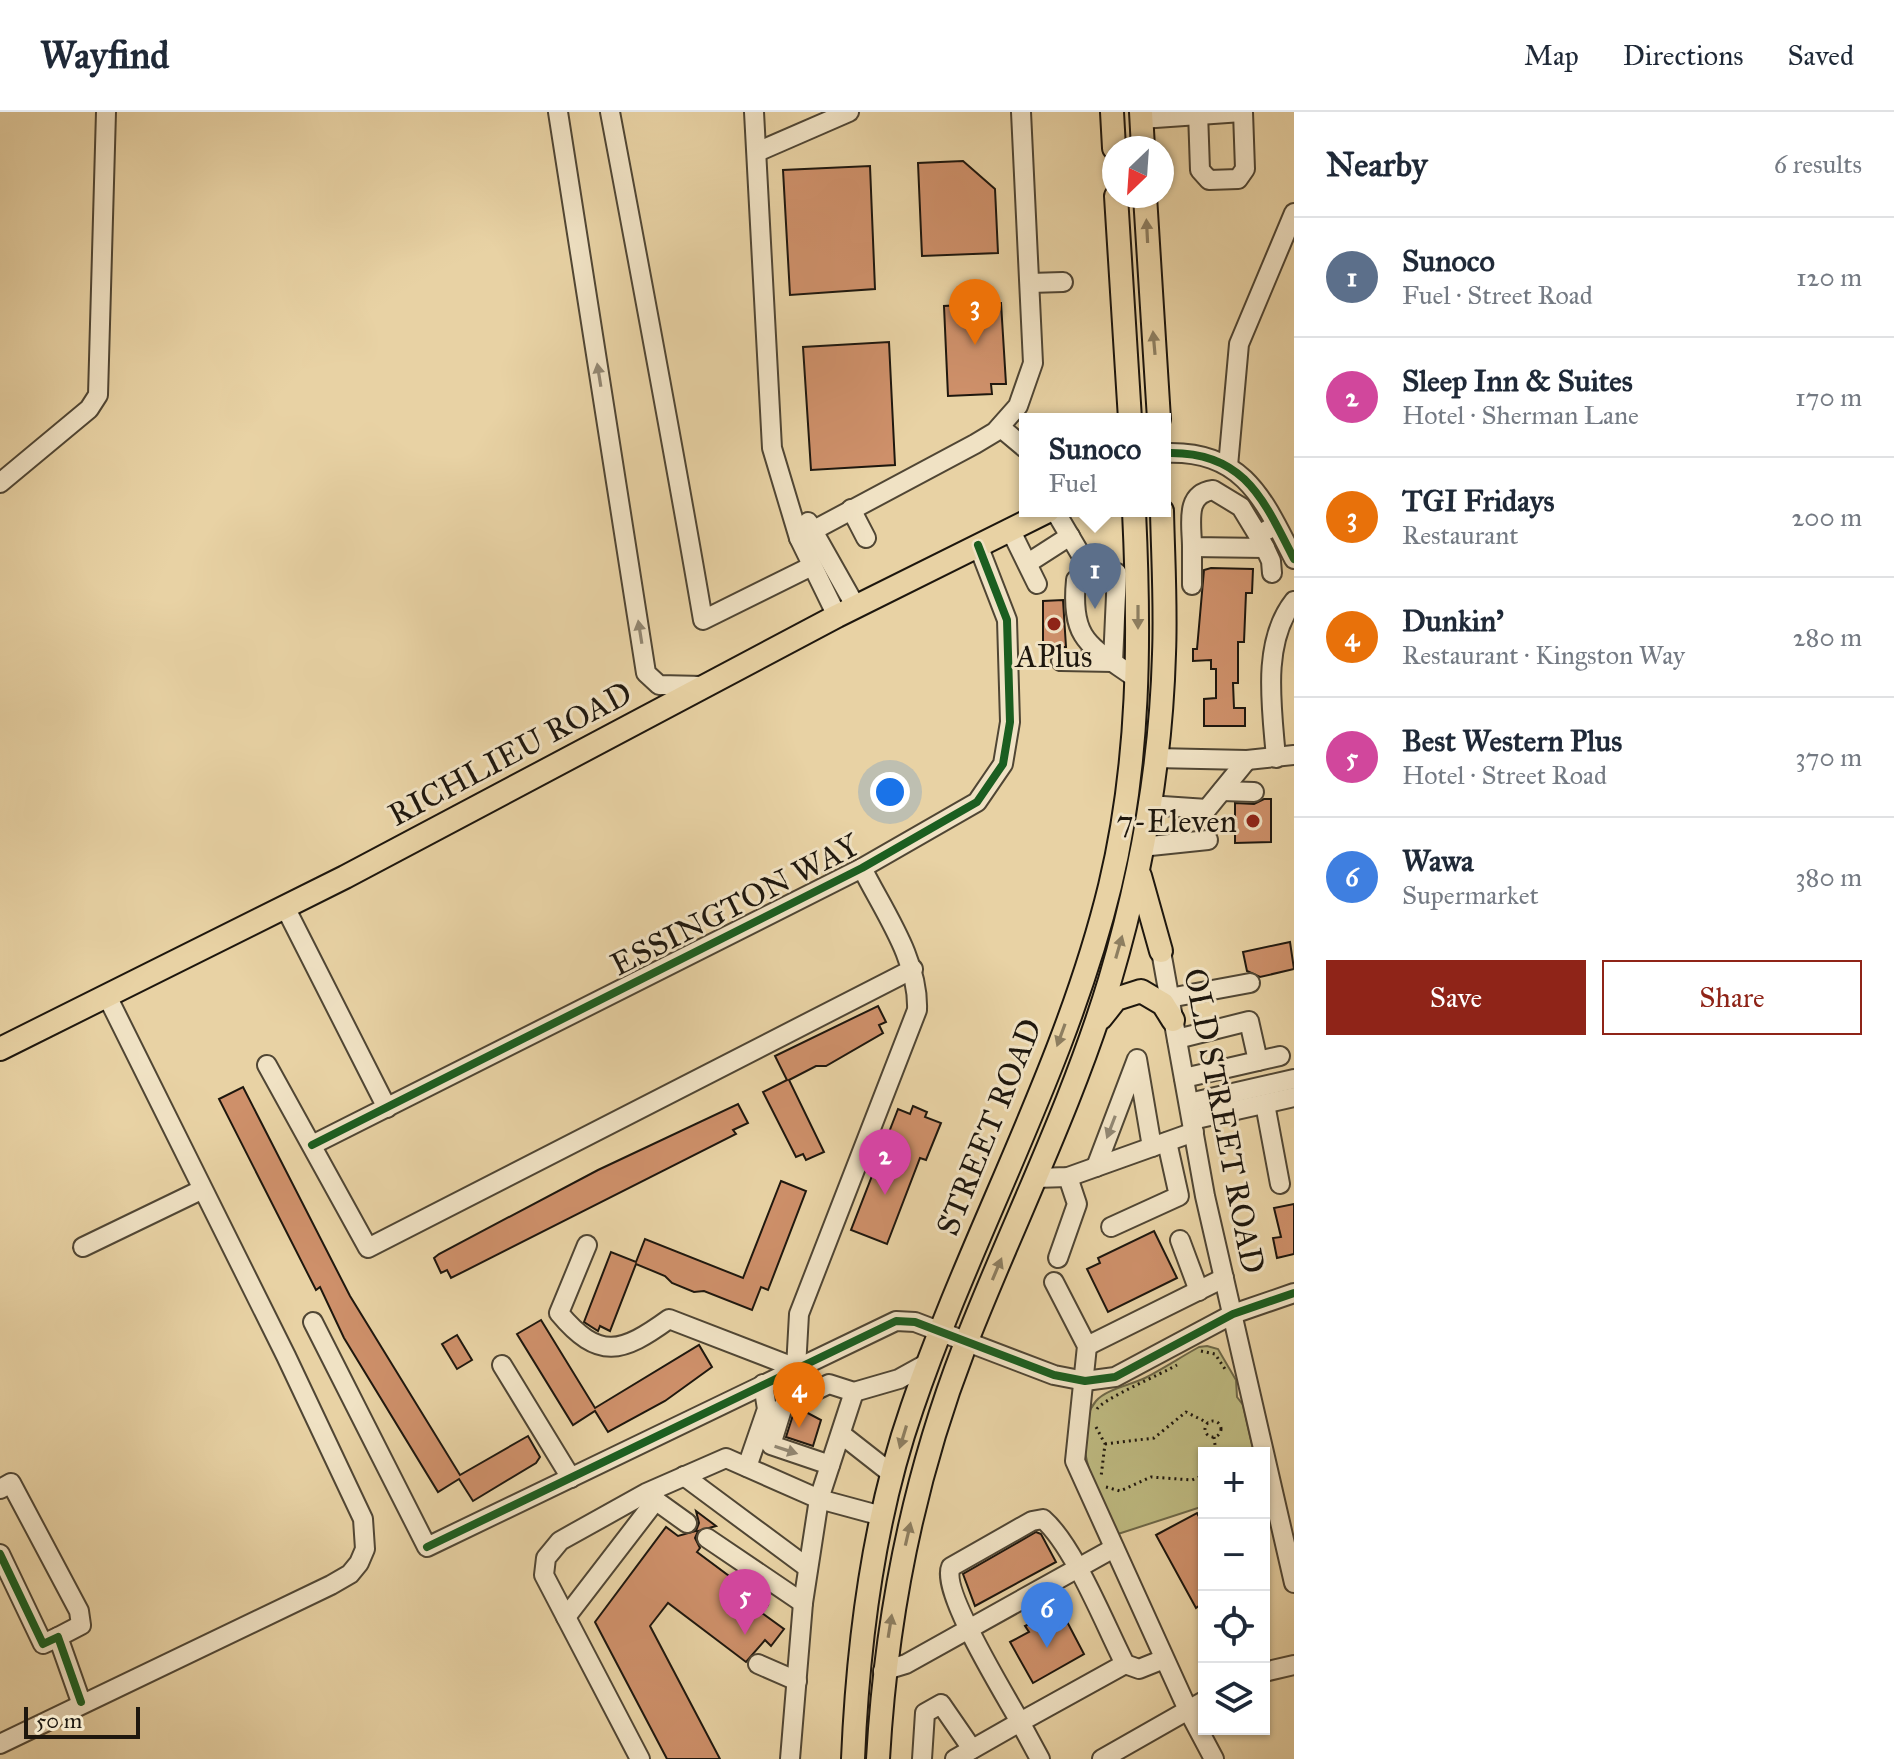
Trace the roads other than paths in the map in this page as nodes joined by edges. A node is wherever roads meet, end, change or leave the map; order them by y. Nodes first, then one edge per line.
1 (106, 112) edge
2 (558, 112) edge
3 (610, 112) edge
4 (754, 112) edge
5 (849, 112) edge
6 (1021, 112) edge
7 (1112, 112) edge
8 (1242, 112) edge
9 (1198, 114) edge
10 (1141, 125) edge
11 (1113, 136) edge
12 (757, 152) junction
13 (1117, 208) edge
14 (1146, 208) edge
15 (1294, 213) edge
16 (1063, 282) dead end
17 (1030, 283) junction
18 (1130, 413) edge
19 (1159, 413) edge
20 (1000, 427) junction
21 (1019, 443) edge
22 (1171, 453) edge
23 (1228, 466) junction
24 (0, 483) edge
25 (851, 509) junction
26 (1035, 517) edge
27 (1059, 517) edge
28 (1133, 517) edge
29 (1162, 517) edge
30 (1276, 525) junction
31 (1010, 529) junction
32 (806, 534) junction
33 (1070, 536) junction
34 (866, 538) dead end
35 (1262, 542) junction
36 (978, 545) junction
37 (1192, 547) junction
38 (1294, 559) edge
39 (1028, 563) junction
40 (812, 566) junction
41 (1091, 572) junction
42 (1127, 573) junction
43 (1272, 573) dead end
44 (1037, 584) dead end
45 (1192, 585) dead end
46 (1294, 601) edge
47 (847, 612) junction
48 (1061, 661) dead end
49 (1113, 662) junction
50 (1137, 679) junction
51 (705, 685) junction
52 (1285, 756) edge
53 (1155, 758) junction
54 (1247, 760) junction
55 (1222, 791) junction
56 (1254, 792) dead end
57 (1148, 805) junction
58 (1208, 840) dead end
59 (1140, 853) junction
60 (862, 868) junction
61 (285, 907) junction
62 (1161, 951) joint
63 (913, 969) junction
64 (1250, 983) dead end
65 (107, 996) junction
66 (1173, 1019) junction
67 (1091, 1032) junction
68 (0, 1049) edge
69 (1280, 1056) dead end
70 (1258, 1061) junction
71 (267, 1065) dead end
72 (1184, 1078) junction
73 (1289, 1089) edge
74 (1265, 1104) junction
75 (387, 1108) junction
76 (1191, 1119) junction
77 (1159, 1144) junction
78 (312, 1145) junction
79 (1096, 1167) junction
80 (1068, 1177) junction
81 (1035, 1178) junction
82 (1280, 1184) dead end
83 (201, 1190) junction
84 (1111, 1227) dead end
85 (1180, 1240) dead end
86 (587, 1245) dead end
87 (83, 1247) dead end
88 (1058, 1258) dead end
89 (1224, 1278) junction
90 (1054, 1282) dead end
91 (1199, 1291) junction
92 (1294, 1293) edge
93 (1233, 1314) junction
94 (313, 1322) dead end
95 (941, 1331) junction
96 (967, 1341) junction
97 (1087, 1346) junction
98 (928, 1363) junction
99 (502, 1365) dead end
100 (796, 1368) junction
101 (1085, 1381) junction
102 (763, 1384) junction
103 (854, 1392) junction
104 (841, 1434) junction
105 (830, 1465) junction
106 (747, 1467) junction
107 (892, 1474) junction
108 (684, 1476) junction
109 (571, 1478) junction
110 (0, 1489) edge
111 (651, 1497) junction
112 (819, 1499) junction
113 (882, 1516) junction
114 (687, 1523) dead end
115 (707, 1538) dead end
116 (1114, 1548) junction
117 (0, 1554) edge
118 (1076, 1567) junction
119 (808, 1568) junction
120 (1294, 1583) edge
121 (803, 1603) junction
122 (566, 1617) junction
123 (968, 1629) junction
124 (58, 1637) junction
125 (1164, 1659) junction
126 (758, 1664) dead end
127 (1125, 1664) junction
128 (1294, 1665) edge
129 (883, 1671) junction
130 (1270, 1671) edge
131 (797, 1681) junction
132 (81, 1702) junction
133 (1196, 1706) edge
134 (1020, 1722) junction
135 (0, 1744) edge
136 (972, 1749) junction
137 (640, 1759) edge
138 (790, 1759) edge
139 (853, 1759) edge
140 (878, 1759) edge
141 (922, 1759) edge
142 (955, 1759) edge
143 (1040, 1759) edge
144 (1102, 1759) edge
145 (1214, 1759) edge

1 - 24 street
51 -> 2 street
3 - 40 street
4 - 12 street
5 - 12 street
6 - 17 street
7 - 11 main road
8 - 9 street
8 - 9 street
9 - 10 street
12 - 32 street
13 - 18 main road
19 -> 14 main road
15 - 23 street
16 - 17 street
17 - 20 street
20 - 21 street
20 - 25 street
22 - 23 street
23 - 30 street
25 - 32 street
25 - 34 street
26 - 31 main road, RICHLIEU ROAD
27 - 33 street
28 - 42 main road, STREET ROAD
29 - 53 main road, STREET ROAD
30 - 35 street
30 - 38 street
31 - 36 main road, RICHLIEU ROAD
31 - 39 street
32 - 40 street
32 - 47 street
33 - 39 street
33 - 41 street
35 - 37 street
35 - 37 street
35 - 43 street
36 - 47 main road, RICHLIEU ROAD
36 - 60 street, ESSINGTON WAY
37 - 45 street
39 - 44 street
40 - 47 street
41 - 42 street
41 - 49 street
42 - 49 street
42 -> 50 main road, STREET ROAD
46 - 52 street
47 - 51 main road, RICHLIEU ROAD
48 - 49 street
49 - 50 street
50 -> 95 main road, STREET ROAD
51 - 61 main road, RICHLIEU ROAD
52 - 54 street
53 - 54 street
53 - 57 main road, STREET ROAD
54 - 55 street
55 - 56 street
55 - 57 street
57 - 59 main road, STREET ROAD
58 - 59 street
59 - 62 main road
67 -> 59 main road, STREET ROAD
60 - 63 street
60 - 75 street, ESSINGTON WAY
61 - 65 main road, RICHLIEU ROAD
61 - 75 street
62 - 66 street, OLD STREET ROAD
63 - 78 street
63 - 100 street
64 - 66 street
65 - 68 main road, RICHLIEU ROAD
65 - 83 street
66 - 67 main road
66 - 70 street
66 - 72 street, OLD STREET ROAD
67 - 81 main road, STREET ROAD
69 - 70 street
70 - 72 street
71 - 78 street
72 - 76 street, OLD STREET ROAD
73 - 74 street
73 - 76 street
74 - 76 street
74 - 82 street
75 - 78 street, ESSINGTON WAY
76 - 77 street
76 - 89 street, OLD STREET ROAD
77 - 79 street
77 -> 79 street
77 - 84 street
79 - 80 street
80 - 81 street
80 - 88 street
96 -> 81 main road, STREET ROAD
83 - 87 street
83 - 132 street
85 - 91 street
86 - 100 street
89 - 91 street
89 - 93 street, OLD STREET ROAD
90 - 97 street
91 - 97 street
92 - 93 street
93 - 101 street
93 - 120 street, OLD STREET ROAD
94 - 109 street
95 - 96 street
95 - 98 main road, STREET ROAD
95 - 100 street
96 - 101 street
129 -> 96 main road, STREET ROAD
97 - 101 street
98 - 103 street
98 -> 107 main road, STREET ROAD
99 - 109 street
100 - 102 street
101 - 116 street
102 - 106 street
102 - 109 street
103 - 104 street
103 -> 105 street
104 - 105 street
104 - 107 street
105 - 112 street
106 - 108 street
106 - 112 street
107 - 113 main road, STREET ROAD
108 - 111 street
108 - 119 street
110 - 124 street
111 - 114 street
111 - 122 street
111 - 122 street
112 - 113 street
112 - 119 street
113 - 139 main road, STREET ROAD
115 - 121 street
116 - 118 street
116 - 125 street
117 - 124 street
118 - 123 street
118 - 123 street
118 - 127 street
119 - 121 street
121 - 131 street
122 - 137 street
123 - 129 street
123 - 134 street
124 - 132 street
125 - 127 street
125 - 133 street
126 - 131 street
127 - 134 street
128 - 130 street
129 - 140 main road, STREET ROAD
131 - 138 street
132 - 135 street
133 - 144 street
133 - 145 street
134 - 136 street
134 - 143 street
136 - 141 street
136 - 142 street

